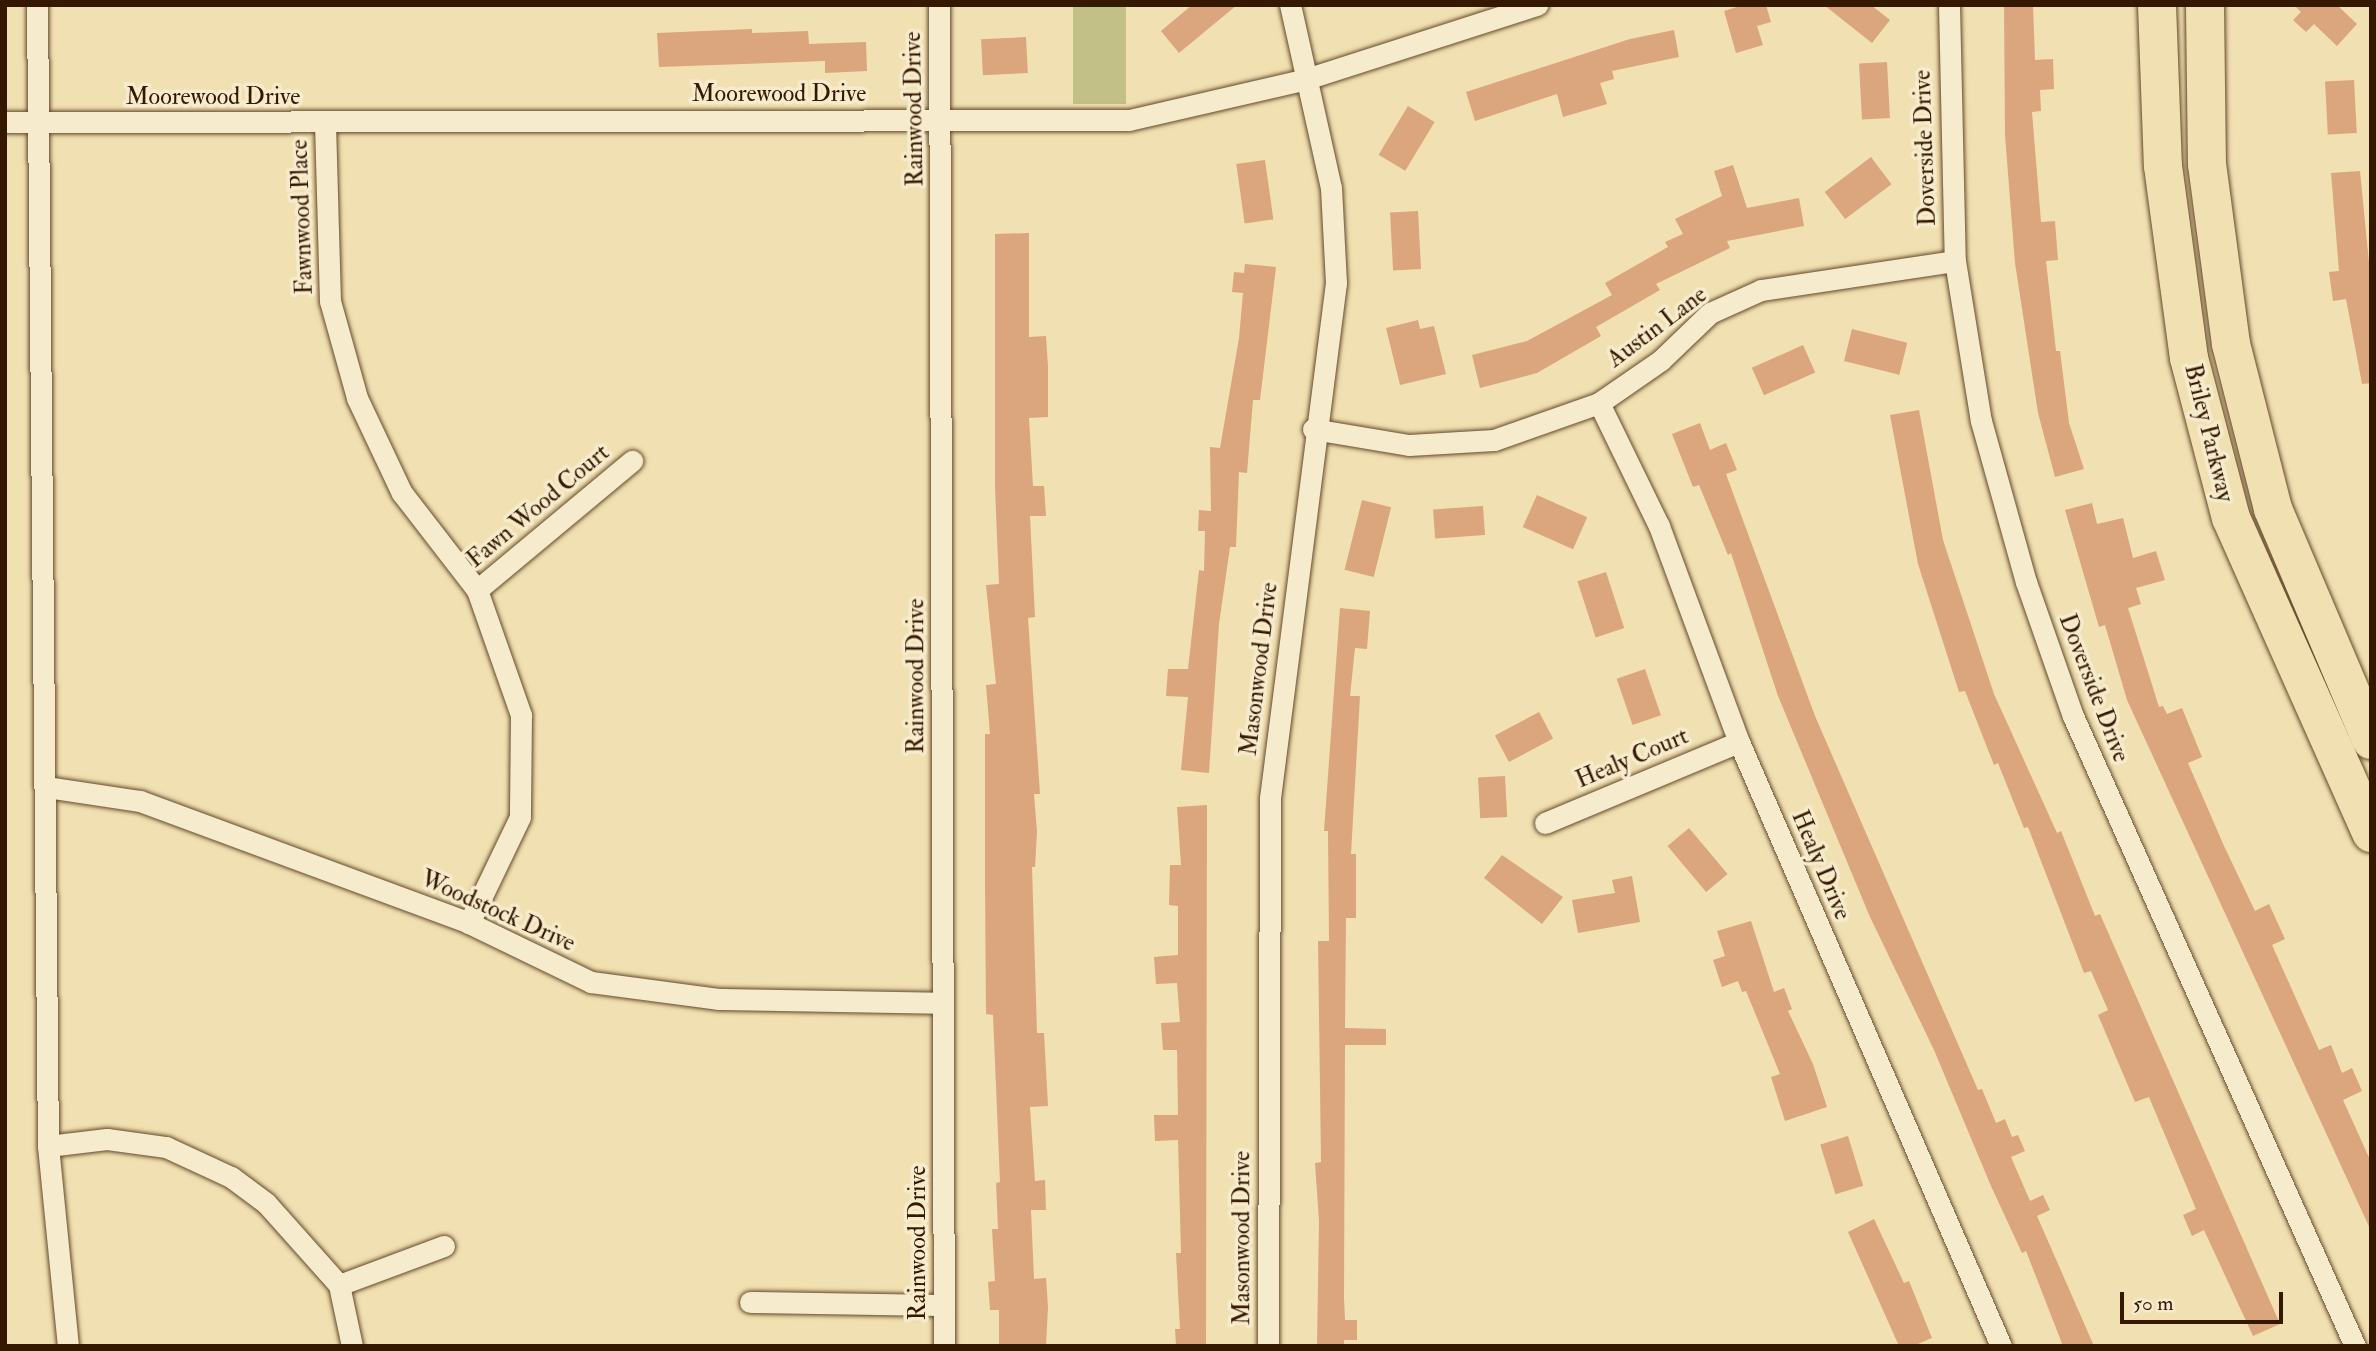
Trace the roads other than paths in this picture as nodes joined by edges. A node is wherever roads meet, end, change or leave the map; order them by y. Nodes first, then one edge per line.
1 (37, 5) edge
2 (939, 5) edge
3 (1290, 5) edge
4 (1537, 5) edge
5 (1949, 5) edge
6 (2157, 5) edge
7 (2205, 5) edge
8 (1306, 79) junction
9 (942, 119) junction
10 (5, 122) edge
11 (35, 122) junction
12 (325, 123) junction
13 (1955, 261) junction
14 (1599, 403) junction
15 (1313, 429) junction
16 (632, 461) dead end
17 (477, 590) junction
18 (2371, 740) edge
19 (1739, 742) junction
20 (46, 787) junction
21 (1545, 823) dead end
22 (2371, 833) edge
23 (469, 923) junction
24 (943, 1003) junction
25 (48, 1146) junction
26 (444, 1246) dead end
27 (339, 1285) junction
28 (750, 1302) dead end
29 (944, 1305) junction
30 (68, 1346) edge
31 (352, 1346) edge
32 (944, 1346) edge
33 (1268, 1346) edge
34 (2001, 1346) edge
35 (2355, 1346) edge

1 - 11 street
2 - 9 street, Rainwood Drive
3 - 8 street, Masonwood Drive
4 - 8 street, Moorewood Drive
5 - 13 street, Doverside Drive
6 - 22 highway, Briley Parkway
7 - 18 highway, Briley Parkway
8 - 9 street, Moorewood Drive
8 - 15 street, Masonwood Drive
9 - 12 street, Moorewood Drive
9 - 24 street, Rainwood Drive
10 - 11 street, Moorewood Drive
11 - 12 street, Moorewood Drive
11 - 20 street
12 - 17 street, Fawnwood Place
13 - 14 street, Austin Lane
13 - 35 street, Doverside Drive
14 - 15 street, Austin Lane
14 - 19 street, Healy Drive
15 - 33 street, Masonwood Drive
16 - 17 street, Fawn Wood Court
17 - 23 street, Fawnwood Place
19 - 21 street, Healy Court
19 - 34 street, Healy Drive
20 - 23 street, Woodstock Drive
20 - 25 street
23 - 24 street, Woodstock Drive
24 - 29 street, Rainwood Drive
25 - 27 street
25 - 30 street
26 - 27 street
27 - 31 street
28 - 29 street
29 - 32 street, Rainwood Drive

